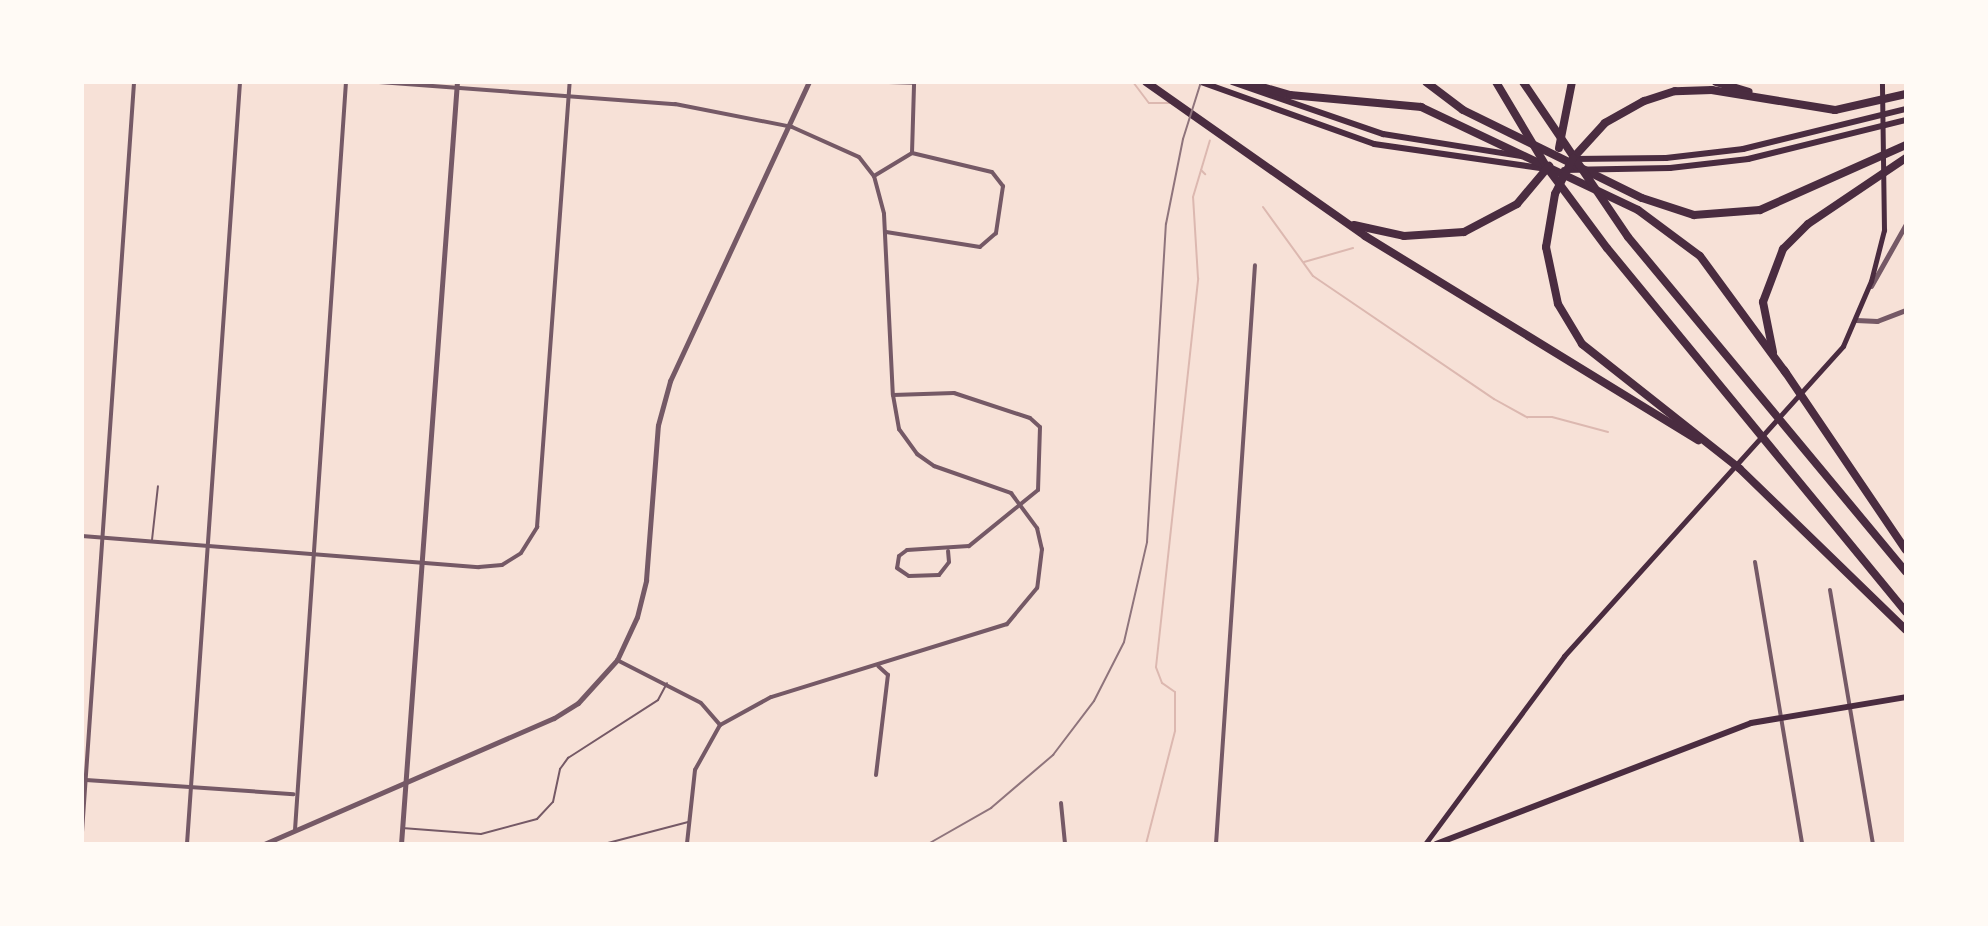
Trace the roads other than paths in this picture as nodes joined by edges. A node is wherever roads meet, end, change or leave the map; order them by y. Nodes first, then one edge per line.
1 (134, 82) edge
2 (240, 82) edge
3 (346, 82) edge
4 (379, 82) edge
5 (570, 82) edge
6 (809, 82) edge
7 (889, 82) edge
8 (1146, 82) edge
9 (1200, 82) edge
10 (1232, 82) edge
11 (1245, 82) edge
12 (1426, 82) edge
13 (1496, 82) edge
14 (1523, 82) edge
15 (1572, 82) edge
16 (1716, 82) edge
17 (1882, 82) edge
18 (914, 83) edge
19 (457, 86) edge
20 (1905, 94) edge
21 (569, 97) junction
22 (1786, 105) junction
23 (1905, 109) edge
24 (1905, 120) edge
25 (792, 127) junction
26 (1905, 145) edge
27 (912, 153) junction
28 (1905, 159) edge
29 (874, 176) junction
30 (1334, 215) junction
31 (1905, 224) edge
32 (886, 232) junction
33 (1255, 265) dead end
34 (1866, 295) junction
35 (1905, 310) edge
36 (1856, 320) junction
37 (1786, 373) junction
38 (892, 395) junction
39 (1721, 453) junction
40 (158, 486) dead end
41 (1022, 505) junction
42 (82, 536) edge
43 (103, 538) junction
44 (152, 540) junction
45 (207, 544) junction
46 (312, 550) junction
47 (1905, 550) edge
48 (948, 551) junction
49 (423, 560) junction
50 (1755, 562) dead end
51 (1905, 573) edge
52 (1830, 590) dead end
53 (1905, 612) edge
54 (1905, 630) edge
55 (618, 660) junction
56 (878, 666) junction
57 (667, 683) junction
58 (1905, 697) edge
59 (1850, 706) junction
60 (1781, 717) junction
61 (720, 725) junction
62 (82, 732) edge
63 (90, 733) junction
64 (876, 775) dead end
65 (86, 780) junction
66 (405, 782) junction
67 (189, 785) junction
68 (294, 794) junction
69 (1061, 803) dead end
70 (688, 822) junction
71 (402, 828) junction
72 (296, 830) junction
73 (82, 832) edge
74 (187, 843) edge
75 (264, 843) edge
76 (401, 843) edge
77 (604, 843) edge
78 (687, 843) edge
79 (1065, 843) edge
80 (1216, 843) edge
81 (1425, 843) edge
82 (1436, 843) edge
83 (1802, 843) edge
84 (1873, 843) edge

1 - 43 street
2 - 45 street
3 - 46 street
4 - 19 street
5 - 21 street
6 - 25 street
7 - 18 street
8 - 30 highway
9 - 24 main road
10 - 23 main road
11 - 37 highway
12 - 26 highway
13 - 53 highway
14 - 51 highway
15 - 30 highway
16 - 22 highway
17 - 34 main road
18 - 27 street
19 - 21 street
19 - 49 street
20 - 22 highway
21 - 25 street
21 - 49 street
22 - 39 highway
25 - 29 street
25 - 55 street
27 - 29 street
27 - 32 street
28 - 37 highway
29 - 32 street
30 - 39 highway
31 - 34 street
32 - 38 street
33 - 80 street
34 - 36 main road
35 - 36 street
36 - 81 main road
37 - 47 highway
38 - 41 street
38 - 41 street
39 - 54 highway
40 - 44 lane
41 - 48 street
41 - 56 street
42 - 43 street
43 - 44 street
43 - 63 street
44 - 45 street
45 - 46 street
45 - 67 street
46 - 49 street
46 - 68 street
48 - 48 street
49 - 66 street
50 - 60 street
52 - 59 street
55 - 57 street
55 - 66 street
56 - 61 street
56 - 64 street
57 - 61 street
57 - 71 lane
58 - 59 main road
59 - 60 main road
59 - 84 street
60 - 82 main road
60 - 83 street
61 - 70 street
62 - 63 street
63 - 65 street
65 - 67 street
65 - 73 street
66 - 71 street
66 - 72 street
67 - 68 street
67 - 74 street
68 - 72 street
69 - 79 street
70 - 77 lane
70 - 78 street
71 - 76 street
72 - 75 street

